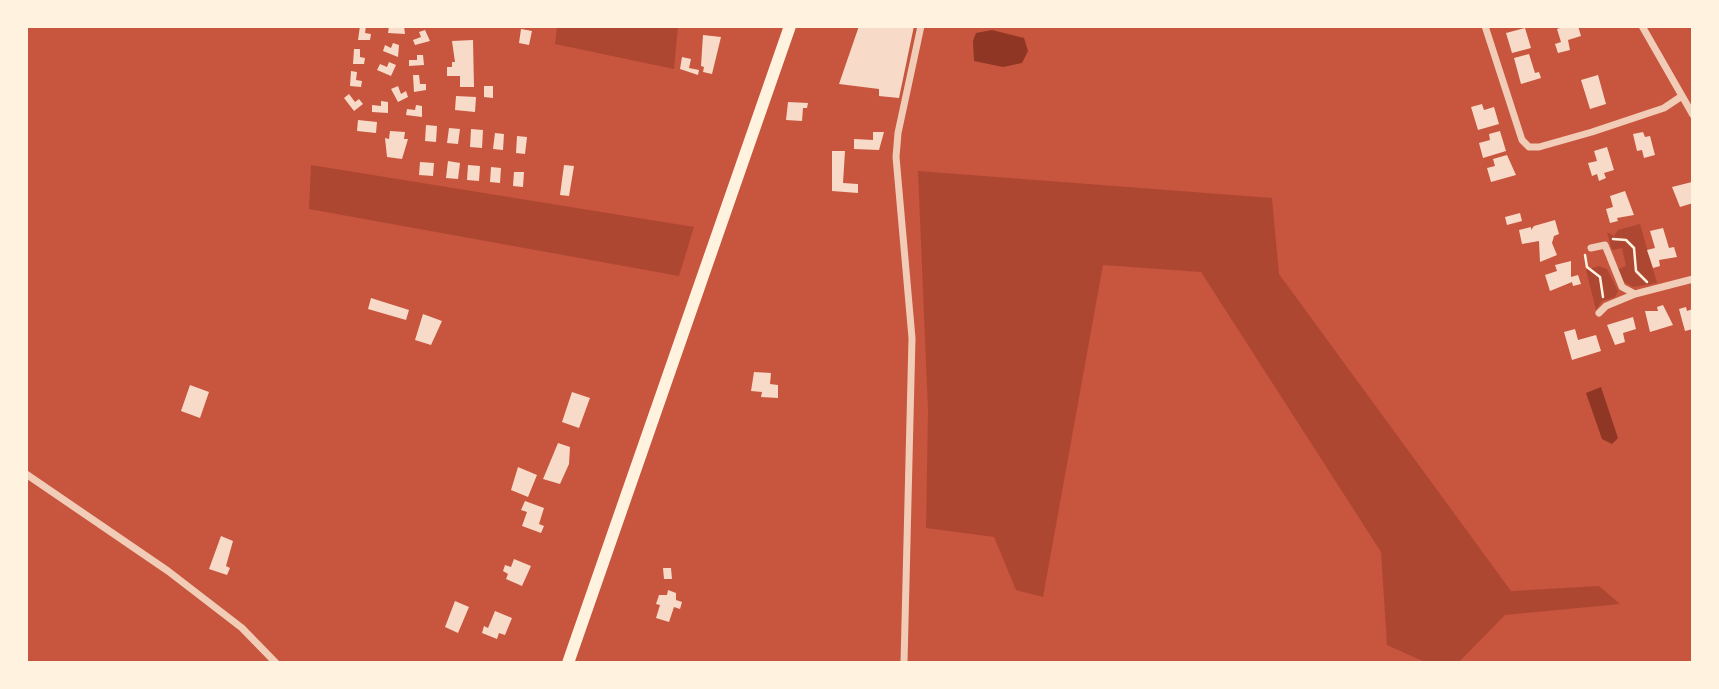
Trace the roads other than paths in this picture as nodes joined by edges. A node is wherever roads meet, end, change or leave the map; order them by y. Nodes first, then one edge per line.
1 (790, 26) edge
2 (921, 26) edge
3 (1485, 26) edge
4 (1642, 26) edge
5 (1682, 96) junction
6 (1693, 115) edge
7 (1591, 248) road end
8 (1693, 279) edge
9 (1635, 294) junction
10 (1599, 313) dead end
11 (26, 474) edge
12 (276, 663) edge
13 (568, 663) edge
14 (904, 663) edge

1 - 13 main road
2 - 14 street
3 - 5 street
4 - 5 street
5 - 6 street
7 - 9 street
8 - 9 street
9 - 10 street
11 - 12 street

